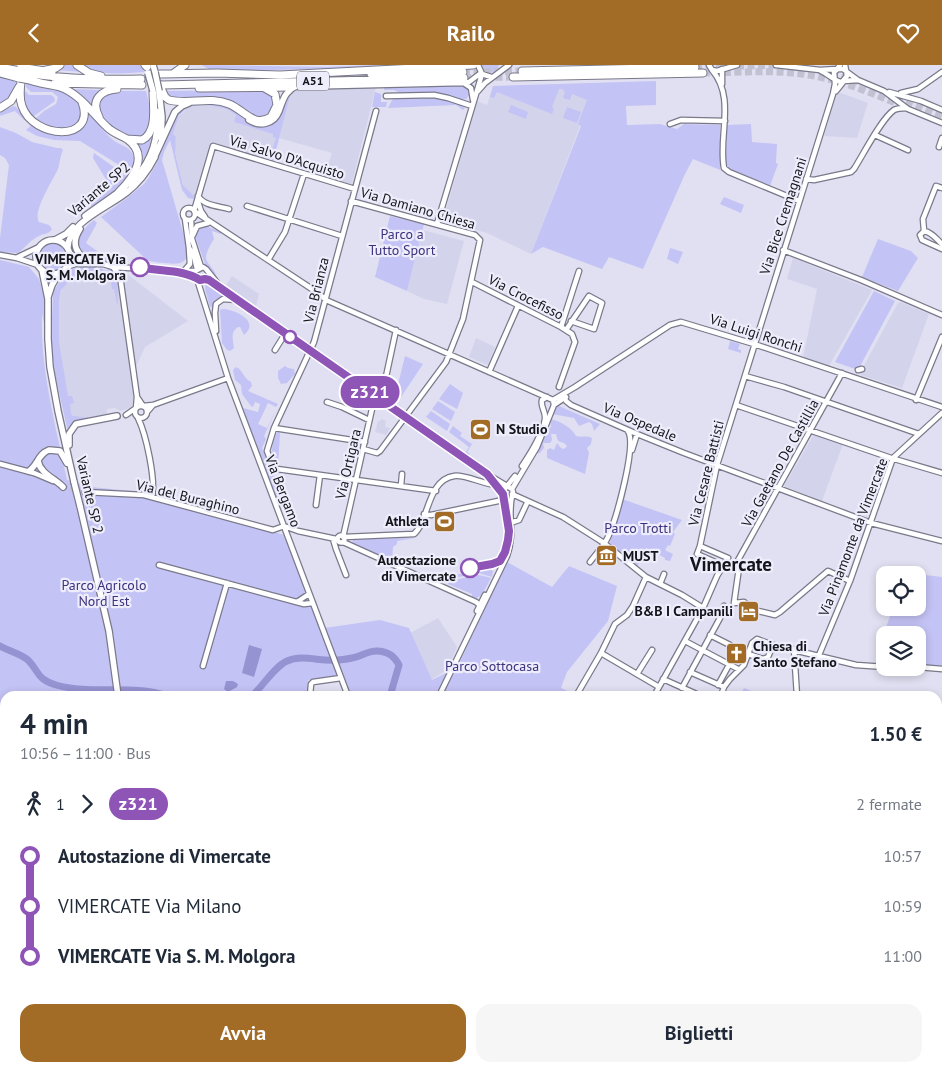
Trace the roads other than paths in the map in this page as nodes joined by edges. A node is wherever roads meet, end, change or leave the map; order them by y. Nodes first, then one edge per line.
1 (13, 65) edge
2 (60, 65) edge
3 (77, 65) edge
4 (185, 65) edge
5 (199, 65) edge
6 (478, 65) edge
7 (509, 65) edge
8 (709, 65) edge
9 (737, 65) edge
10 (776, 65) edge
11 (845, 65) edge
12 (0, 67) edge
13 (695, 67) tunnel mouth
14 (723, 67) edge
15 (839, 67) edge
16 (502, 68) edge
17 (712, 70) junction
18 (820, 70) junction
19 (43, 71) junction
20 (522, 71) tunnel mouth
21 (846, 71) junction
22 (20, 72) junction
23 (466, 72) edge
24 (942, 72) edge
25 (0, 73) edge
26 (217, 73) junction
27 (482, 73) junction
28 (703, 73) tunnel mouth
29 (31, 74) junction
30 (153, 74) edge
31 (172, 74) junction
32 (280, 75) junction
33 (101, 76) junction
34 (493, 77) junction
35 (513, 77) tunnel mouth
36 (834, 79) junction
37 (141, 80) junction
38 (844, 81) junction
39 (858, 81) junction
40 (263, 87) junction
41 (294, 87) junction
42 (722, 88) junction
43 (918, 89) junction
44 (884, 91) junction
45 (476, 94) junction
46 (834, 94) junction
47 (897, 94) junction
48 (386, 96) dead end
49 (82, 101) junction
50 (898, 101) junction
51 (922, 101) junction
52 (472, 104) junction
53 (0, 108) edge
54 (908, 109) junction
55 (942, 109) edge
56 (376, 111) dead end
57 (889, 116) junction
58 (724, 121) junction
59 (942, 123) edge
60 (670, 124) dead end
61 (105, 125) junction
62 (875, 135) junction
63 (942, 138) edge
64 (126, 139) junction
65 (938, 147) dead end
66 (908, 150) dead end
67 (153, 160) junction
68 (304, 174) junction
69 (806, 179) junction
70 (942, 188) edge
71 (354, 189) junction
72 (120, 192) junction
73 (198, 196) junction
74 (351, 201) junction
75 (799, 201) junction
76 (247, 206) dead end
77 (188, 208) junction
78 (229, 209) dead end
79 (100, 211) junction
80 (194, 211) junction
81 (185, 219) junction
82 (192, 219) junction
83 (289, 219) junction
84 (209, 222) junction
85 (437, 224) junction
86 (924, 231) junction
87 (342, 235) junction
88 (192, 239) junction
89 (55, 240) junction
90 (942, 244) edge
91 (39, 247) junction
92 (189, 247) junction
93 (942, 249) edge
94 (68, 250) junction
95 (784, 250) junction
96 (0, 255) edge
97 (17, 258) junction
98 (268, 260) junction
99 (92, 263) junction
100 (103, 264) junction
101 (38, 265) junction
102 (66, 267) junction
103 (113, 267) junction
104 (126, 268) junction
105 (146, 269) junction
106 (198, 269) junction
107 (42, 270) junction
108 (181, 271) junction
109 (207, 271) junction
110 (579, 271) dead end
111 (59, 273) junction
112 (120, 276) junction
113 (197, 278) junction
114 (205, 279) junction
115 (472, 282) junction
116 (203, 292) junction
117 (226, 292) junction
118 (48, 299) junction
119 (238, 300) junction
120 (326, 300) junction
121 (518, 306) junction
122 (942, 315) edge
123 (571, 321) junction
124 (563, 328) junction
125 (396, 331) junction
126 (285, 334) junction
127 (942, 337) edge
128 (216, 340) junction
129 (754, 344) junction
130 (275, 350) dead end
131 (310, 351) junction
132 (448, 354) junction
133 (489, 372) junction
134 (842, 373) junction
135 (745, 376) junction
136 (228, 378) junction
137 (559, 387) dead end
138 (575, 387) junction
139 (529, 390) junction
140 (137, 397) junction
141 (547, 397) junction
142 (559, 397) junction
143 (566, 398) junction
144 (379, 399) junction
145 (553, 400) junction
146 (916, 400) junction
147 (327, 402) dead end
148 (826, 403) junction
149 (153, 405) junction
150 (736, 405) junction
151 (143, 406) junction
152 (542, 406) junction
153 (552, 407) junction
154 (942, 407) edge
155 (136, 408) junction
156 (147, 412) junction
157 (942, 413) edge
158 (126, 415) junction
159 (117, 416) joint
160 (139, 417) junction
161 (405, 417) junction
162 (370, 421) junction
163 (274, 428) junction
164 (628, 429) junction
165 (811, 431) junction
166 (637, 434) junction
167 (919, 434) junction
168 (364, 442) junction
169 (363, 449) junction
170 (630, 456) junction
171 (893, 458) junction
172 (38, 461) junction
173 (0, 464) edge
174 (717, 465) junction
175 (29, 471) junction
176 (942, 473) edge
177 (402, 474) dead end
178 (487, 474) junction
179 (320, 475) junction
180 (74, 480) junction
181 (356, 480) junction
182 (496, 485) junction
183 (401, 486) junction
184 (63, 487) junction
185 (779, 488) junction
186 (70, 489) tunnel mouth
187 (436, 491) junction
188 (511, 491) junction
189 (85, 492) tunnel mouth
190 (503, 494) junction
191 (152, 497) junction
192 (503, 500) junction
193 (526, 503) dead end
194 (316, 505) dead end
195 (424, 514) junction
196 (513, 522) dead end
197 (872, 523) junction
198 (284, 526) junction
199 (340, 539) junction
200 (942, 541) edge
201 (604, 543) junction
202 (700, 546) junction
203 (728, 558) junction
204 (590, 562) dead end
205 (737, 562) junction
206 (159, 565) dead end
207 (724, 566) junction
208 (664, 573) dead end
209 (346, 575) dead end
210 (646, 577) junction
211 (850, 581) junction
212 (227, 583) junction
213 (660, 584) junction
214 (309, 594) junction
215 (483, 598) junction
216 (297, 602) junction
217 (313, 603) junction
218 (473, 603) junction
219 (481, 606) junction
220 (703, 608) junction
221 (477, 613) junction
222 (720, 619) dead end
223 (469, 634) junction
224 (710, 635) junction
225 (685, 641) junction
226 (730, 645) dead end
227 (773, 645) junction
228 (652, 649) dead end
229 (794, 649) junction
230 (702, 650) junction
231 (601, 653) junction
232 (748, 654) junction
233 (819, 655) junction
234 (729, 665) junction
235 (203, 666) dead end
236 (876, 666) edge
237 (926, 668) edge
238 (738, 669) junction
239 (942, 669) edge
240 (690, 672) junction
241 (637, 674) junction
242 (341, 678) junction
243 (663, 679) junction
244 (718, 685) junction
245 (659, 687) junction
246 (724, 687) junction
247 (682, 688) junction
248 (117, 691) edge
249 (310, 691) edge
250 (346, 691) edge
251 (441, 691) edge
252 (579, 691) edge
253 (657, 691) edge
254 (689, 691) edge
255 (723, 691) edge
256 (797, 691) edge

1 - 22 highway
2 - 19 highway
3 - 33 highway
4 - 31 highway
5 - 26 highway
6 - 27 street
7 - 16 street
8 - 17 street
9 - 14 street
10 - 18 street
11 - 21 street
12 - 22 highway
13 - 20 highway
14 - 17 street
14 - 42 street
15 - 18 street
15 - 21 street
15 - 36 street
16 - 34 street
17 - 42 street
18 - 36 street
19 - 29 highway
19 - 33 highway
21 - 38 street
21 - 39 street
22 - 25 highway
22 - 29 highway, bridge
22 - 29 highway, bridge
23 - 27 street
23 - 30 highway, A51
23 - 32 highway, A51
23 - 41 street
23 - 52 street
24 - 43 street
26 - 31 highway
26 - 32 highway
27 - 34 street
27 - 45 street
28 - 35 highway
29 - 37 highway
29 - 49 highway
30 - 31 highway
30 - 32 highway, A51
30 - 40 highway
30 - 40 highway
30 - 64 highway
30 - 67 main road, Variante SP2
30 - 72 main road, Variante SP2
33 - 37 highway
34 - 45 street
36 - 38 street
36 - 46 street, Via Bice Cremagnani
37 - 61 highway
38 - 39 street
38 - 46 street, Via Bice Cremagnani
39 - 44 street
40 - 41 highway
41 - 67 main road
42 - 58 street
43 - 47 street
43 - 51 street
44 - 47 street
44 - 50 street
45 - 52 street
46 - 69 street, Via Bice Cremagnani
47 - 51 street
48 - 52 street
49 - 53 highway
49 - 61 highway
50 - 54 street
50 - 57 street
51 - 55 street
52 - 85 street
54 - 57 street
54 - 59 street
56 - 71 street, Via Brianza
57 - 62 street
58 - 60 street
58 - 75 street
61 - 64 highway
62 - 66 street
62 - 69 street
63 - 65 street
64 - 72 highway
67 - 79 main road, Variante SP2
68 - 71 street, Via Salvo D'Acquisto
68 - 73 street, Via Salvo D'Acquisto
68 - 83 street
69 - 75 street, Via Bice Cremagnani
70 - 86 street
71 - 74 street, Via Brianza
72 - 89 main road, Variante SP2
73 - 77 street
73 - 78 street
73 - 80 street
73 - 84 street
74 - 85 street, Via Damiano Chiesa
74 - 87 street, Via Brianza
75 - 95 street, Via Bice Cremagnani
76 - 83 street
77 - 80 street
77 - 81 street
79 - 94 main road, Variante SP2
79 - 99 main road
80 - 82 street
80 - 84 street
81 - 82 street
81 - 92 street
82 - 84 street
82 - 88 street
83 - 87 street
83 - 98 street
84 - 88 street
84 - 98 street
85 - 115 street, Via Damiano Chiesa
86 - 90 street
86 - 93 street
87 - 120 street, Via Brianza
88 - 106 street
89 - 91 main road
89 - 94 main road
91 - 97 street
91 - 101 main road
92 - 106 street
92 - 108 street
94 - 99 street
94 - 102 main road
95 - 122 street
95 - 129 street, Via Bice Cremagnani
96 - 97 street
97 - 101 street
98 - 120 street
99 - 100 street
99 - 102 street
100 - 103 street
100 - 105 street
101 - 107 main road
102 - 111 main road
103 - 104 street
103 - 112 street
104 - 105 street
104 - 112 street
105 - 108 street
106 - 108 street
106 - 109 street
106 - 113 street
107 - 111 main road
107 - 118 main road, Variante SP 2
108 - 113 street
109 - 114 street, Via Bergamo
109 - 117 street
110 - 124 street
111 - 118 main road, Variante SP 2
112 - 140 street
113 - 114 street
113 - 116 street, Via Bergamo
114 - 116 street, Via Bergamo
114 - 117 street
115 - 121 street, Via Crocefisso
115 - 132 street, Via Damiano Chiesa
116 - 128 street, Via Bergamo
117 - 119 street
118 - 180 main road, Variante SP 2
119 - 126 street
119 - 128 street
120 - 125 street
120 - 131 street, Via Brianza
121 - 124 street, Via Crocefisso
121 - 133 street
123 - 123 street
123 - 124 street
124 - 137 street, Via Crocefisso
125 - 132 street
125 - 144 street, Via Ortigara
126 - 130 street
126 - 131 street
127 - 146 street
128 - 136 street, Via Bergamo
129 - 134 street, Via Luigi Ronchi
129 - 135 street, Via Bice Cremagnani
129 - 138 street, Via Luigi Ronchi
131 - 144 street
131 - 163 street, Via Brianza
132 - 133 street
132 - 161 street, Via Damiano Chiesa
133 - 139 street
134 - 146 street, Via Luigi Ronchi
134 - 148 street, Via Gaetano De Castillia
135 - 148 street
135 - 150 street, Via Cesare Battisti
136 - 149 street
136 - 198 street, Via Bergamo
138 - 142 street, Via Luigi Ronchi
138 - 143 street, Via Luigi Ronchi
139 - 141 street
139 - 152 street
140 - 151 street
140 - 155 street
141 - 145 street
141 - 152 street
142 - 143 street, Via Ospedale
142 - 145 street, Via Luigi Ronchi
143 - 153 street, Via Luigi Ronchi
143 - 164 street, Via Ospedale
144 - 161 street
144 - 162 street, Via Ortigara
145 - 153 street
146 - 154 street, Via Luigi Ronchi
147 - 162 street
148 - 165 street, Via Gaetano De Castillia
148 - 167 street
149 - 151 street
149 - 156 street
150 - 165 street
150 - 174 street, Via Cesare Battisti
151 - 155 street
151 - 156 street
152 - 153 street
152 - 188 street
153 - 188 street
155 - 158 street
155 - 160 street
156 - 160 street
157 - 167 street, Via Pinamonte da Vimercate
158 - 159 street
158 - 160 street
159 - 180 main road
160 - 191 street
161 - 169 street, Via Damiano Chiesa
161 - 178 street
162 - 168 street, Via Ortigara
163 - 168 street
163 - 179 street, Via Brianza
164 - 166 street, Via Ospedale
164 - 170 street
165 - 171 street
165 - 185 street, Via Gaetano De Castillia
166 - 170 street
166 - 174 street, Via Ospedale
167 - 171 street, Via Pinamonte da Vimercate
168 - 169 street, Via Ortigara
169 - 181 street, Via Ortigara
170 - 201 street
171 - 176 street
171 - 197 street, Via Pinamonte da Vimercate
172 - 175 main road
172 - 180 main road
172 - 184 main road
173 - 175 street
174 - 185 street, Via Ospedale
174 - 202 street, Via Cesare Battisti
175 - 184 street
177 - 183 street
178 - 182 street
178 - 188 street
179 - 181 street
179 - 194 street
180 - 248 main road, Variante SP 2, bridge
181 - 183 street
181 - 199 street, Via Ortigara
182 - 187 street
182 - 190 street
183 - 187 street
184 - 186 street
185 - 197 street, Via Ospedale
185 - 205 street, Via Gaetano De Castillia
187 - 195 street
188 - 190 street
188 - 190 street
188 - 201 street
188 - 219 street
189 - 191 street, Via del Buraghino
190 - 192 street
191 - 198 street, Via del Buraghino
192 - 195 street
192 - 215 street
193 - 196 street
195 - 199 street
197 - 200 street, Via Ospedale
197 - 211 street, Via Pinamonte da Vimercate
198 - 199 street
198 - 214 street, Via Bergamo
199 - 209 street, Via Ortigara
199 - 218 street
201 - 204 street
201 - 210 street
202 - 203 street
202 - 207 street
203 - 205 street
203 - 207 street
205 - 211 street
206 - 212 street
207 - 220 street
208 - 213 street
210 - 213 street
210 - 231 street
211 - 233 street, Via Pinamonte da Vimercate
212 - 216 street
212 - 235 street
213 - 220 street
214 - 216 street
214 - 217 street, Via Bergamo
215 - 218 street
215 - 219 street
216 - 217 street
217 - 242 street, Via Bergamo
218 - 219 street
218 - 221 street
219 - 221 street
219 - 223 street
220 - 225 street
221 - 223 street
222 - 224 street
223 - 251 street
224 - 226 street
224 - 230 street
225 - 230 street
225 - 243 street
227 - 229 street
227 - 232 street
227 - 232 street
228 - 241 street
229 - 233 street
229 - 256 street
230 - 234 street
230 - 240 street
231 - 241 street
231 - 252 street
232 - 238 street
233 - 236 street
234 - 238 street
234 - 244 street
237 - 239 street
238 - 246 street
240 - 244 street
240 - 247 street
241 - 245 street
242 - 249 street
242 - 250 street, Via Bergamo
243 - 245 street
243 - 247 street
244 - 246 street
245 - 253 street
246 - 255 street
247 - 254 street

